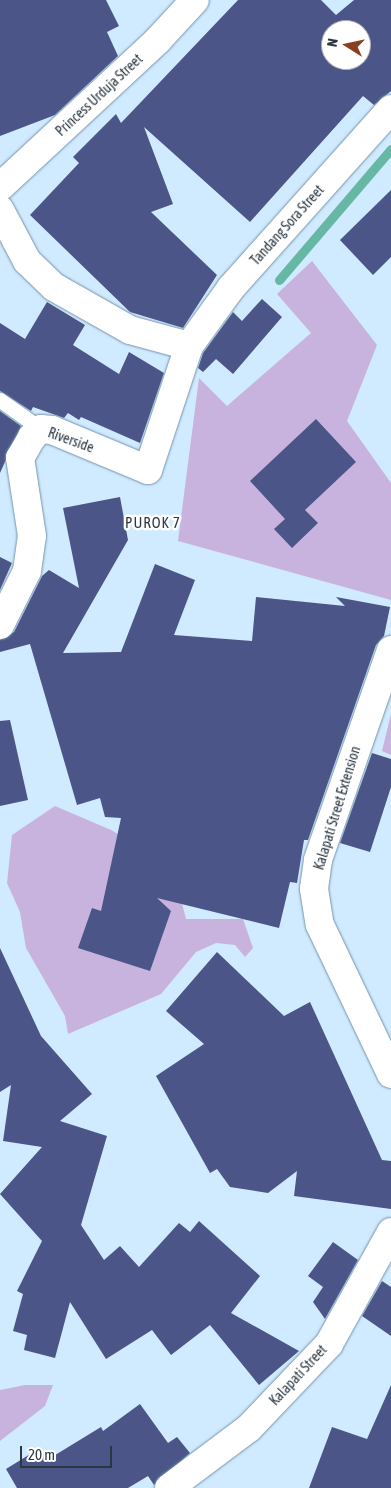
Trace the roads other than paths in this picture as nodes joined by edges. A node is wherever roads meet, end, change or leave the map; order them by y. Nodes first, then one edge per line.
1 (195, 0) edge
2 (391, 109) edge
3 (0, 187) edge
4 (0, 210) edge
5 (189, 346) junction
6 (0, 400) edge
7 (42, 429) junction
8 (0, 625) edge
9 (391, 650) edge
10 (391, 1074) edge
11 (391, 1232) edge
12 (170, 1488) edge

1 - 3 street, Princess Urduja Street
2 - 5 street, Tandang Sora Street
4 - 5 street
5 - 7 street, Riverside
6 - 7 lane
7 - 8 street, Riverside
9 - 10 street, Kalapati Street Extension
11 - 12 street, Kalapati Street

